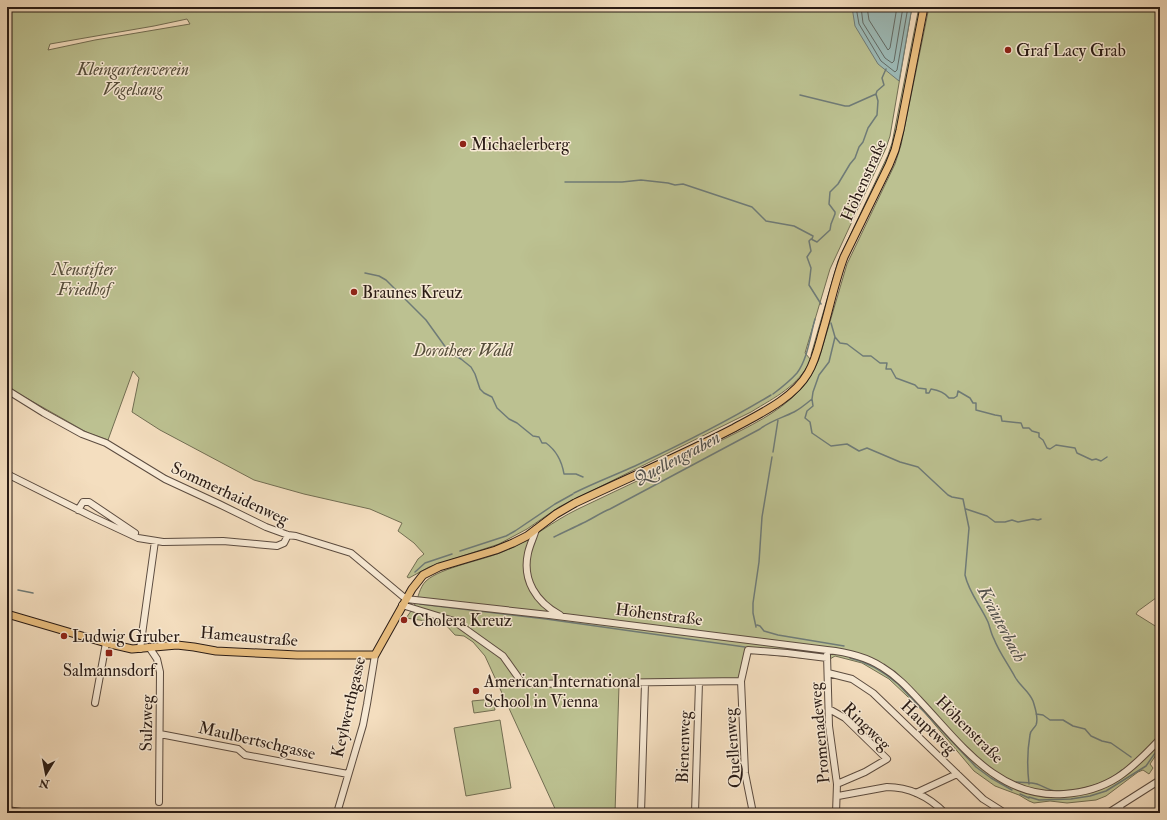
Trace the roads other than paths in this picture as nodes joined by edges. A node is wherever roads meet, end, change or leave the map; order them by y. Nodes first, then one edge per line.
1 (924, 7) edge
2 (7, 390) edge
3 (7, 474) edge
4 (78, 510) junction
5 (536, 529) junction
6 (288, 536) junction
7 (155, 541) junction
8 (404, 602) junction
9 (7, 614) edge
10 (563, 617) junction
11 (106, 643) junction
12 (149, 647) junction
13 (140, 649) junction
14 (827, 650) junction
15 (375, 655) junction
16 (827, 658) junction
17 (828, 673) junction
18 (741, 681) junction
19 (699, 682) junction
20 (645, 683) junction
21 (95, 703) dead end
22 (829, 709) junction
23 (160, 734) junction
24 (1160, 739) edge
25 (348, 774) junction
26 (957, 774) junction
27 (1160, 780) edge
28 (838, 784) junction
29 (916, 793) junction
30 (838, 796) junction
31 (159, 802) dead end
32 (1119, 806) junction
33 (7, 810) edge
34 (28, 813) edge
35 (337, 813) edge
36 (641, 813) edge
37 (695, 813) edge
38 (753, 813) edge
39 (836, 813) edge
40 (945, 813) edge
41 (1005, 813) edge
42 (1108, 813) edge
43 (1124, 813) edge

1 - 5 main road, Höhenstraße
2 - 6 street, Sommerhaidenweg
3 - 4 street
4 - 7 street
4 - 7 street
5 - 8 main road, Keylwerthgasse
5 - 10 street, Höhenstraße
6 - 7 street
6 - 8 street, Sommerhaidenweg
7 - 13 street
8 - 10 street
8 - 15 main road, Keylwerthgasse
8 - 20 street
9 - 11 main road, Hameaustraße
10 - 14 street, Höhenstraße
11 - 13 main road, Hameaustraße
11 - 21 street
12 - 13 main road, Hameaustraße
12 - 15 main road, Hameaustraße
12 - 23 street, Sulzweg
14 - 16 street, Promenadeweg
14 - 24 street, Höhenstraße
15 - 25 street, Keylwerthgasse
16 - 17 street, Promenadeweg
16 - 18 street, Quellenweg
17 - 22 street, Promenadeweg
17 - 26 street, Hauptweg
18 - 19 street
18 - 38 street, Quellenweg
19 - 20 street
19 - 37 street, Bienenweg
20 - 36 street
22 - 28 street, Promenadeweg
22 - 28 street, Ringweg
23 - 25 street, Maulbertschgasse
23 - 31 street, Sulzweg
25 - 35 street, Keylwerthgasse
26 - 29 street
26 - 41 street, Hauptweg
27 - 32 street
28 - 30 street, Promenadeweg
29 - 30 street
29 - 40 street
30 - 39 street, Promenadeweg
32 - 42 street
32 - 43 street
33 - 34 street

